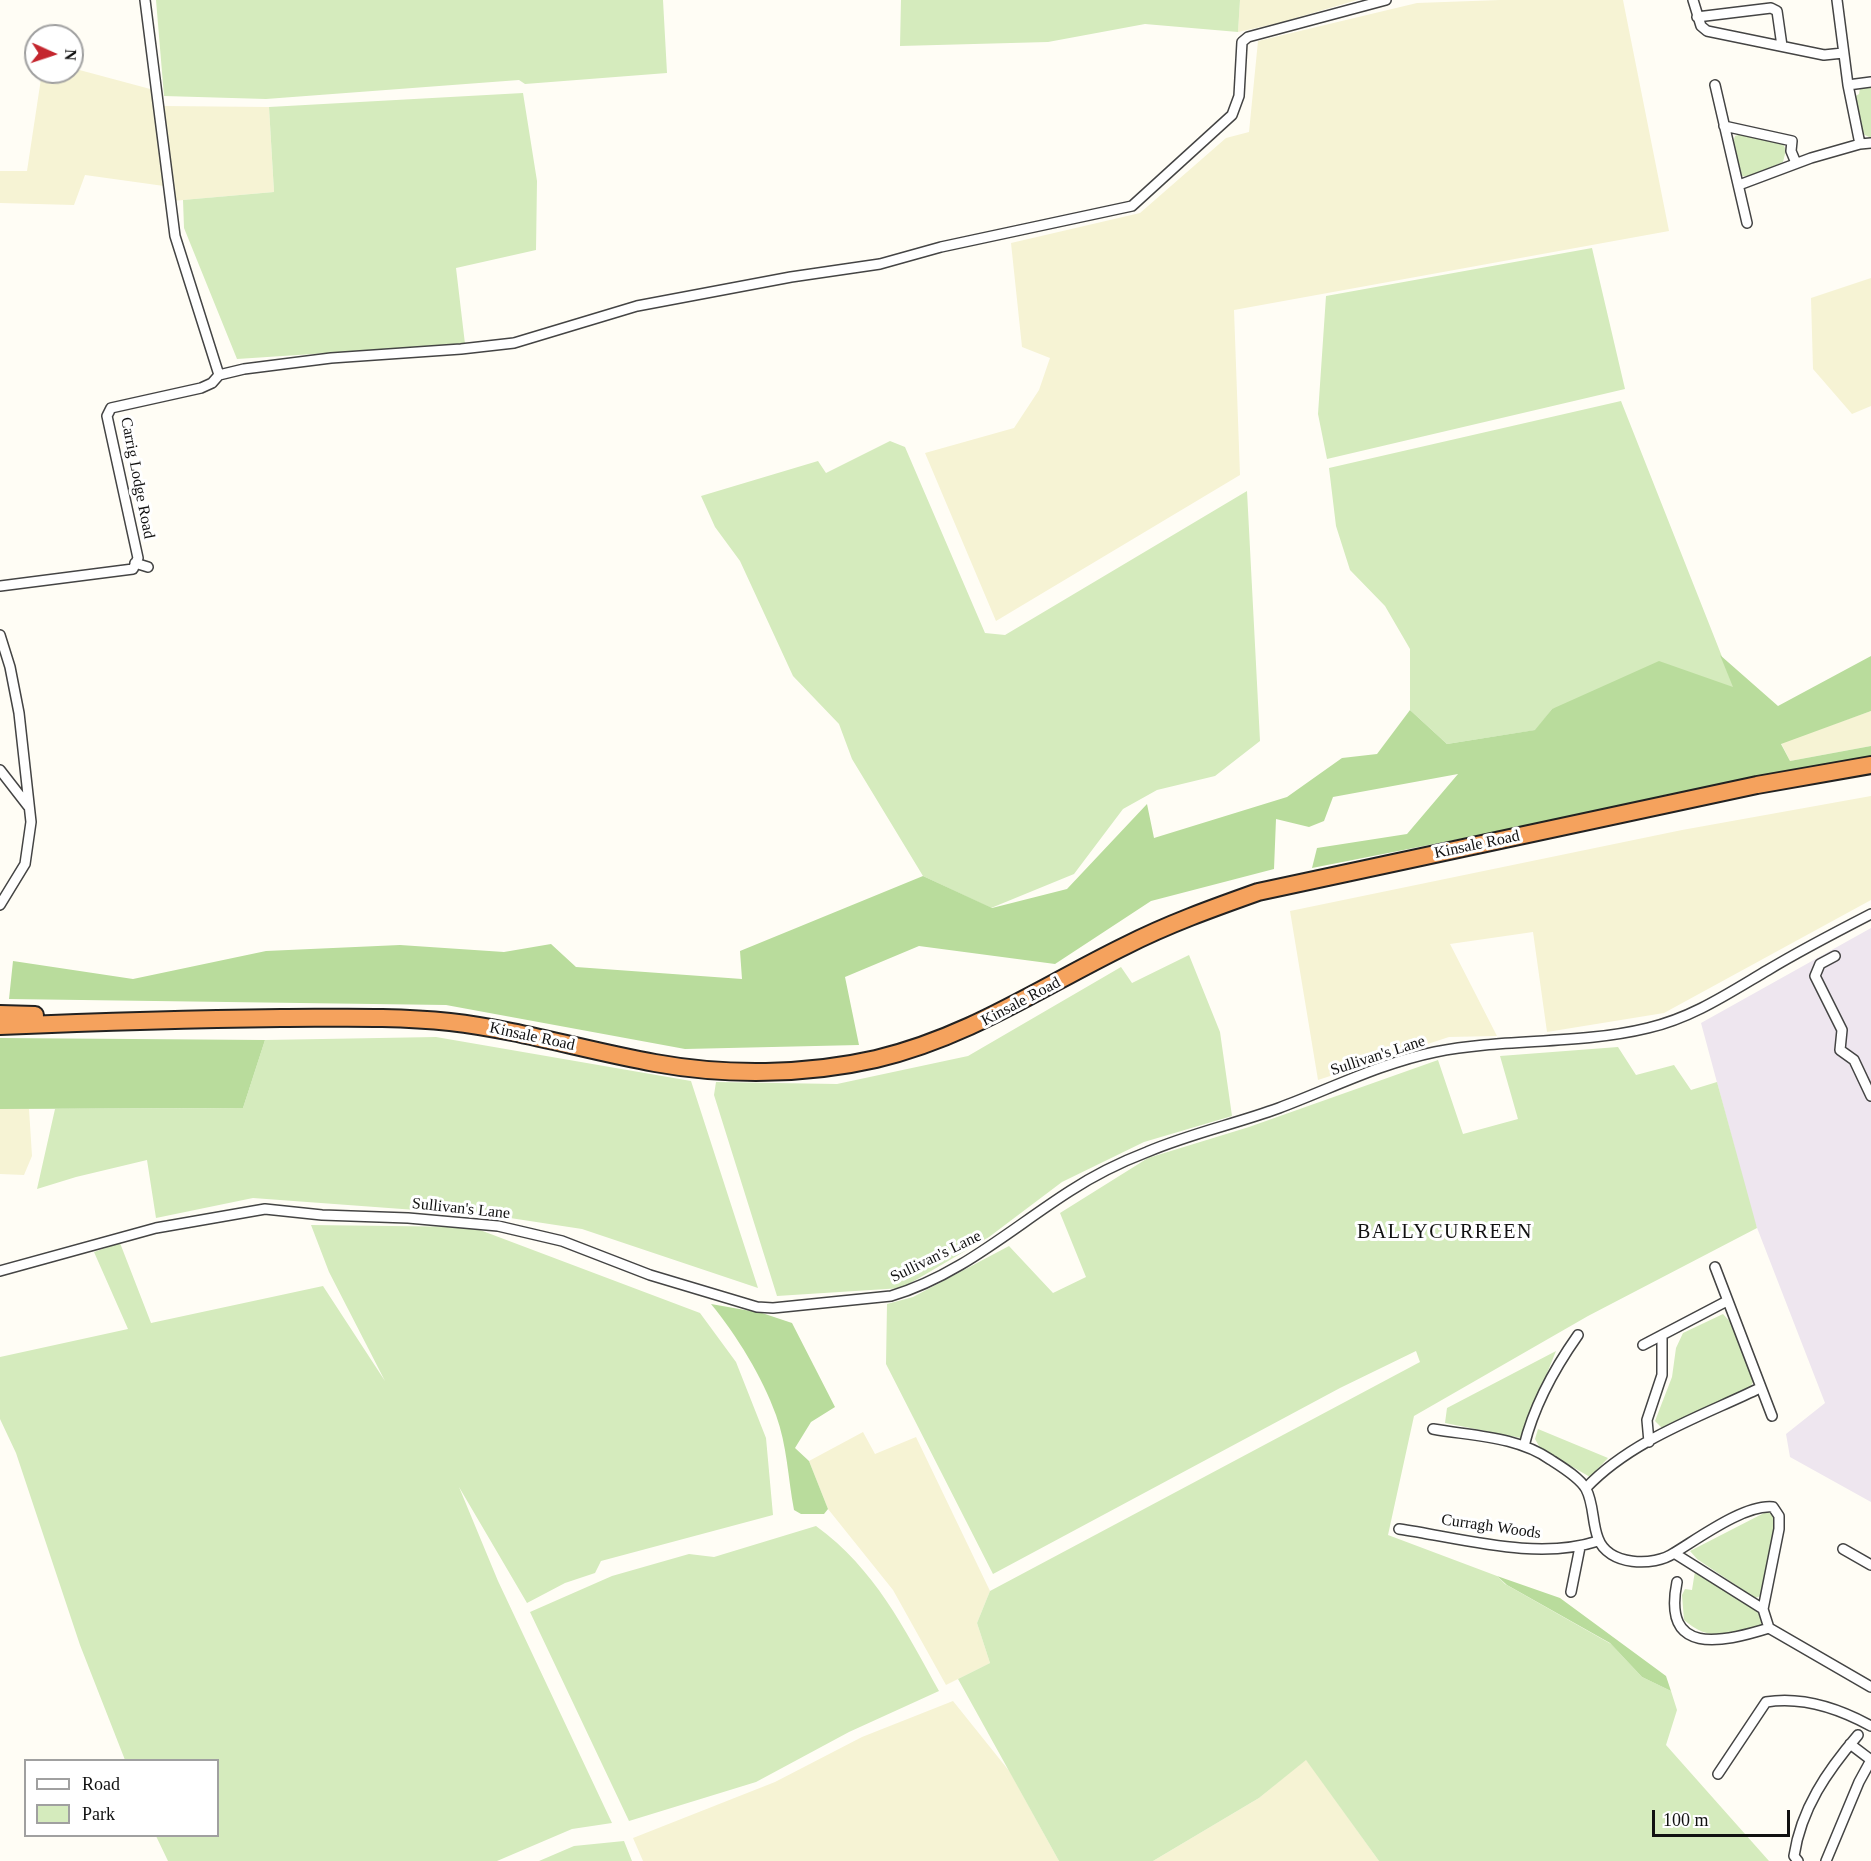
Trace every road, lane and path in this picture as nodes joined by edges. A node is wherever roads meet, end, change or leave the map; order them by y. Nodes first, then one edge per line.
1 (145, 0) edge
2 (1386, 0) edge
3 (1693, 0) edge
4 (1837, 0) edge
5 (1697, 17) junction
6 (1782, 46) junction
7 (1843, 53) junction
8 (1871, 81) edge
9 (1715, 85) dead end
10 (1848, 85) junction
11 (1724, 126) junction
12 (1871, 143) edge
13 (1860, 144) junction
14 (1796, 163) junction
15 (1739, 185) junction
16 (1747, 223) dead end
17 (219, 375) junction
18 (135, 563) junction
19 (148, 567) dead end
20 (0, 586) edge
21 (0, 635) edge
22 (1871, 765) edge
23 (0, 770) edge
24 (29, 808) junction
25 (0, 905) edge
26 (1871, 914) edge
27 (1835, 956) dead end
28 (0, 1014) edge
29 (150, 1019) junction
30 (0, 1026) edge
31 (1871, 1096) edge
32 (1715, 1267) dead end
33 (0, 1271) edge
34 (1727, 1301) junction
35 (1578, 1335) dead end
36 (1662, 1335) junction
37 (1643, 1345) dead end
38 (1760, 1388) junction
39 (1772, 1416) dead end
40 (1433, 1429) dead end
41 (1649, 1442) junction
42 (1524, 1446) junction
43 (1586, 1488) junction
44 (1399, 1529) dead end
45 (1598, 1541) junction
46 (1580, 1546) junction
47 (1843, 1549) dead end
48 (1674, 1553) junction
49 (1871, 1565) edge
50 (1677, 1582) dead end
51 (1571, 1592) dead end
52 (1763, 1609) junction
53 (1769, 1628) junction
54 (1871, 1687) edge
55 (1871, 1726) edge
56 (1858, 1735) dead end
57 (1850, 1744) junction
58 (1871, 1760) edge
59 (1718, 1774) dead end
60 (1798, 1861) edge
61 (1826, 1861) edge

1 - 17 street
2 - 17 street
3 - 5 street
4 - 7 street
5 - 6 street
5 - 6 street
6 - 7 street
7 - 10 street
8 - 10 street
9 - 11 street
10 - 13 street
11 - 14 street
11 - 15 street
12 - 13 street
13 - 14 street
14 - 15 street
15 - 16 street
17 - 18 street, Carrig Lodge Road
18 - 19 street
18 - 20 street, Carrig Lodge Road
21 - 24 street
22 - 29 highway, Kinsale Road
23 - 24 street
24 - 25 street
26 - 33 street, Sullivan's Lane
27 - 31 street
28 - 29 highway, Kinsale Road
29 - 30 highway, Kinsale Road
32 - 34 street
34 - 36 street
34 - 38 street
35 - 42 street
36 - 37 street
36 - 41 street
38 - 39 street
38 - 41 street
40 - 42 street
41 - 43 street
42 - 43 street
43 - 45 street
44 - 46 street, Curragh Woods
45 - 46 street, Curragh Woods
45 - 48 street
46 - 51 street
47 - 49 street
48 - 52 street
48 - 52 street
50 - 53 street
52 - 53 street
53 - 54 street
55 - 59 street
56 - 57 street
57 - 58 street
57 - 60 street
58 - 61 street

